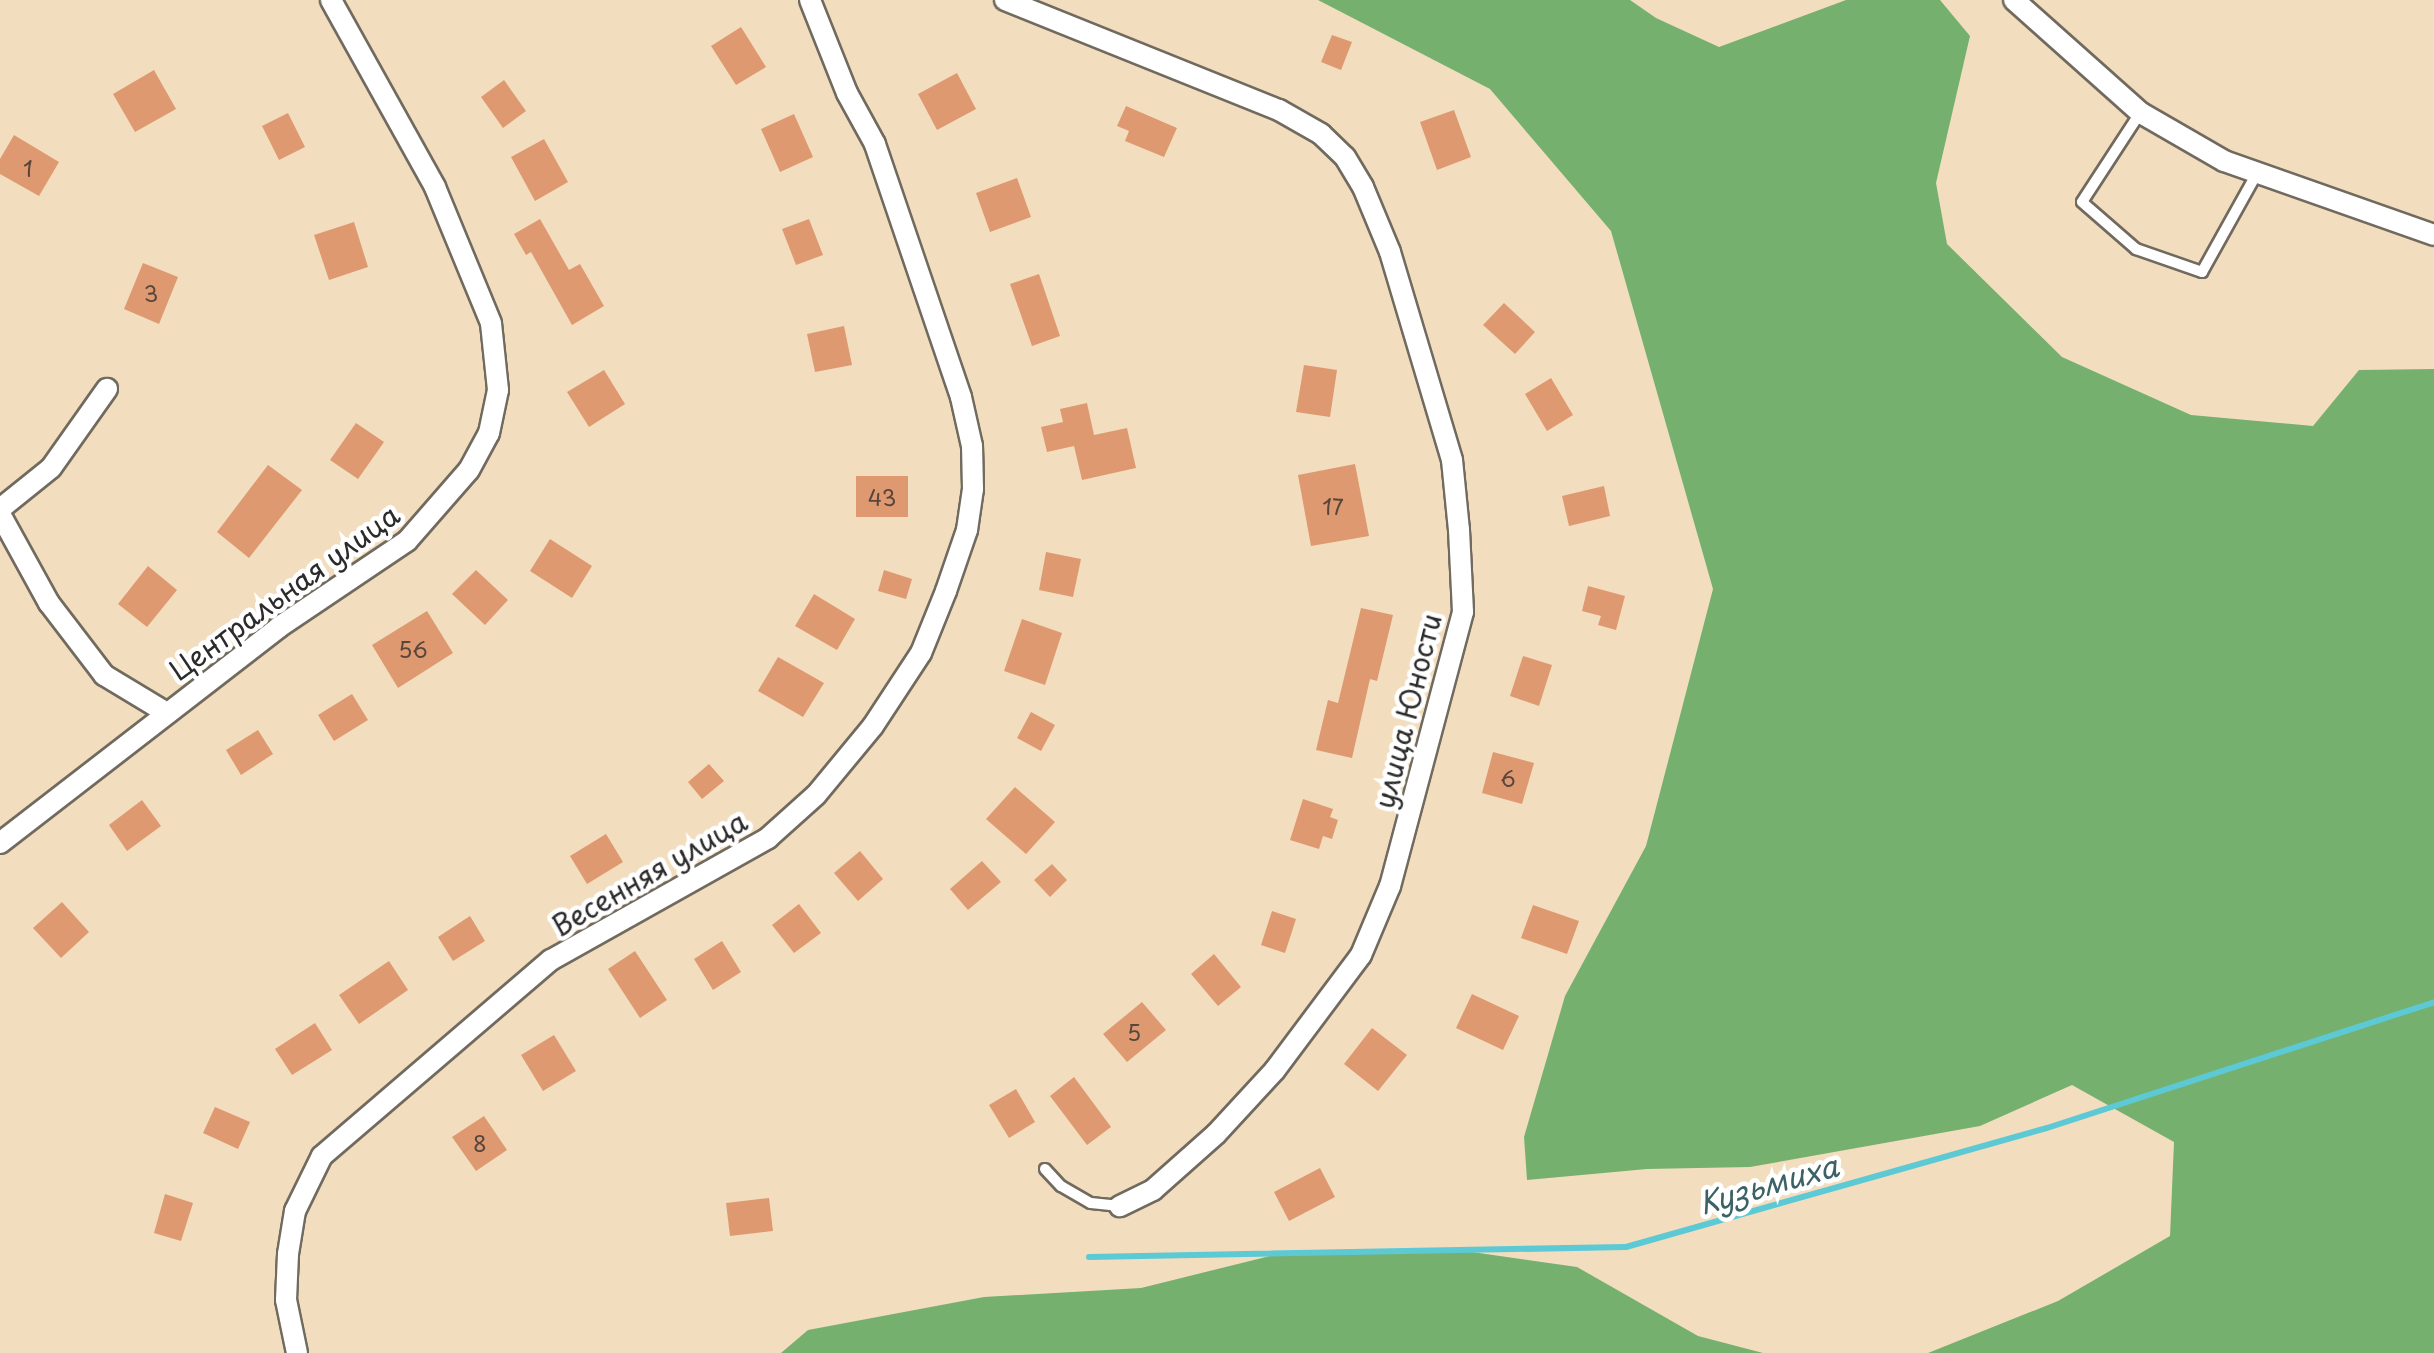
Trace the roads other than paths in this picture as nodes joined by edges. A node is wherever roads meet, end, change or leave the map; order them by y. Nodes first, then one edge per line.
1 (331, 0) edge
2 (810, 0) edge
3 (1005, 0) edge
4 (2014, 0) edge
5 (2141, 112) junction
6 (2256, 175) junction
7 (2434, 235) edge
8 (107, 389) dead end
9 (0, 511) edge
10 (167, 713) junction
11 (0, 844) edge
12 (1045, 1169) dead end
13 (1120, 1206) joint
14 (297, 1353) edge

1 - 10 street, Центральная улица
2 - 14 street, Весенняя улица
3 - 13 street, улица Юности
4 - 5 street
5 - 6 street
5 - 6 lane
6 - 7 street
8 - 9 street
9 - 10 street
10 - 11 street, Центральная улица
12 - 13 lane

